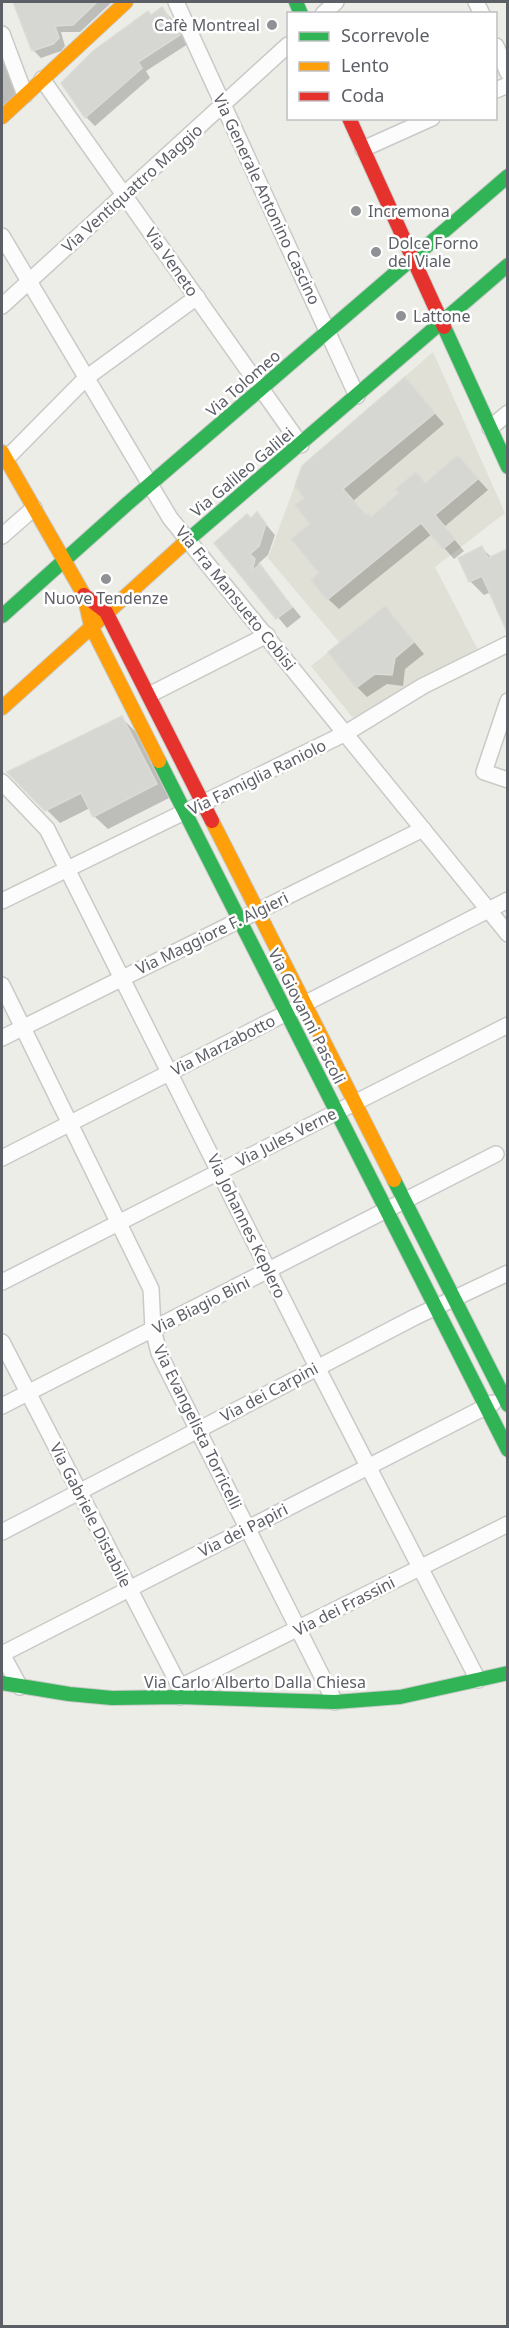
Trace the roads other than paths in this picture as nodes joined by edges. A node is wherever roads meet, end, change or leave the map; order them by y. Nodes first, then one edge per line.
1 (126, 2) edge
2 (176, 2) edge
3 (2, 34) edge
4 (287, 46) edge
5 (497, 50) edge
6 (507, 73) edge
7 (42, 79) junction
8 (25, 95) junction
9 (224, 104) junction
10 (2, 117) edge
11 (350, 120) edge
12 (428, 120) edge
13 (363, 149) junction
14 (507, 176) edge
15 (124, 195) junction
16 (2, 236) edge
17 (413, 260) junction
18 (507, 265) edge
19 (29, 281) junction
20 (197, 297) junction
21 (2, 306) edge
22 (442, 323) junction
23 (328, 331) junction
24 (86, 378) junction
25 (262, 389) junction
26 (357, 396) junction
27 (507, 413) edge
28 (490, 428) junction
29 (301, 445) junction
30 (3, 456) edge
31 (507, 466) edge
32 (150, 486) junction
33 (34, 508) junction
34 (2, 536) edge
35 (189, 539) junction
36 (63, 560) junction
37 (84, 595) junction
38 (106, 612) junction
39 (2, 616) edge
40 (91, 626) junction
41 (267, 635) junction
42 (507, 644) edge
43 (149, 695) junction
44 (507, 701) edge
45 (2, 708) edge
46 (346, 733) junction
47 (507, 780) edge
48 (2, 782) edge
49 (204, 803) junction
50 (185, 812) junction
51 (423, 829) junction
52 (68, 869) junction
53 (507, 900) edge
54 (2, 901) edge
55 (488, 910) junction
56 (258, 911) junction
57 (239, 920) junction
58 (507, 933) edge
59 (122, 977) junction
60 (2, 985) edge
61 (305, 1003) junction
62 (286, 1013) junction
63 (507, 1025) edge
64 (22, 1028) junction
65 (2, 1038) edge
66 (171, 1072) junction
67 (355, 1102) junction
68 (337, 1112) junction
69 (70, 1124) junction
70 (496, 1154) dead end
71 (2, 1158) edge
72 (220, 1170) junction
73 (405, 1201) junction
74 (386, 1210) junction
75 (118, 1223) junction
76 (269, 1270) junction
77 (507, 1273) edge
78 (2, 1282) edge
79 (454, 1298) junction
80 (435, 1307) junction
81 (153, 1329) junction
82 (2, 1342) edge
83 (317, 1367) junction
84 (28, 1393) junction
85 (506, 1401) edge
86 (2, 1406) edge
87 (486, 1407) junction
88 (197, 1430) junction
89 (507, 1450) edge
90 (367, 1467) junction
91 (79, 1491) junction
92 (507, 1524) edge
93 (248, 1528) junction
94 (2, 1532) edge
95 (419, 1568) junction
96 (129, 1589) junction
97 (298, 1629) junction
98 (2, 1654) edge
99 (507, 1673) edge
100 (478, 1680) junction
101 (2, 1683) edge
102 (20, 1687) junction
103 (180, 1692) junction
104 (335, 1702) junction

1 - 7 street
2 - 9 street, Via Generale Antonino Cascino
3 - 8 street
4 - 9 street, Via Ventiquattro Maggio
5 - 6 street
7 - 8 street
7 - 15 street, Via Veneto
8 - 10 street
9 - 15 street, Via Ventiquattro Maggio
9 - 23 street, Via Generale Antonino Cascino
11 - 13 street
12 - 13 street
13 - 17 street
14 - 17 street, Via Tolomeo
15 - 19 street, Via Ventiquattro Maggio
15 - 20 street, Via Veneto
16 - 19 street, Via Fra Mansueto Cobisi
17 - 22 street
17 - 23 street, Via Tolomeo
18 - 22 street, Via Galileo Galilei
19 - 21 street, Via Ventiquattro Maggio
19 - 24 street, Via Fra Mansueto Cobisi
20 - 24 street
20 - 25 street, Via Veneto
22 - 26 street, Via Galileo Galilei
22 - 28 street
23 - 25 street, Via Tolomeo
23 - 26 street, Via Generale Antonino Cascino
24 - 30 street
24 - 32 street, Via Fra Mansueto Cobisi
25 - 29 street, Via Veneto
25 - 32 street, Via Tolomeo
26 - 29 street, Via Galileo Galilei
27 - 28 street
28 - 31 street
29 - 35 street, Via Galileo Galilei
30 - 33 street, Via Giovanni Pascoli
32 - 35 street, Via Fra Mansueto Cobisi
32 - 36 street, Via Tolomeo
33 - 34 street
33 - 36 street, Via Giovanni Pascoli
35 - 38 street, Via Galileo Galilei
35 - 41 street, Via Fra Mansueto Cobisi
36 - 37 street, Via Giovanni Pascoli
36 - 39 street, Via Tolomeo
37 - 38 street, Via Giovanni Pascoli
37 - 40 street, Via Giovanni Pascoli
38 - 40 street, Via Galileo Galilei
38 - 43 street, Via Giovanni Pascoli
40 - 45 street, Via Galileo Galilei
40 - 50 street, Via Giovanni Pascoli
41 - 43 street
41 - 46 street, Via Fra Mansueto Cobisi
42 - 46 street, Via Famiglia Raniolo
43 - 49 street, Via Giovanni Pascoli
44 - 47 street
46 - 49 street, Via Famiglia Raniolo
46 - 51 street, Via Fra Mansueto Cobisi
48 - 52 street, Via Johannes Keplero
49 - 50 street, Via Famiglia Raniolo
49 - 56 street, Via Giovanni Pascoli
50 - 52 street, Via Famiglia Raniolo
50 - 57 street, Via Giovanni Pascoli
51 - 55 street, Via Fra Mansueto Cobisi
51 - 56 street, Via Maggiore F. Algieri
52 - 54 street, Via Famiglia Raniolo
52 - 59 street, Via Johannes Keplero
53 - 55 street, Via Marzabotto
55 - 58 street, Via Fra Mansueto Cobisi
55 - 61 street, Via Marzabotto
56 - 57 street, Via Maggiore F. Algieri
56 - 61 street, Via Giovanni Pascoli
57 - 59 street, Via Maggiore F. Algieri
57 - 62 street, Via Giovanni Pascoli
59 - 64 street, Via Maggiore F. Algieri
59 - 66 street, Via Johannes Keplero
60 - 64 street, Via Evangelista Torricelli
61 - 62 street, Via Marzabotto
61 - 67 street, Via Giovanni Pascoli
62 - 66 street, Via Marzabotto
62 - 68 street, Via Giovanni Pascoli
63 - 67 street, Via Jules Verne
64 - 65 street, Via Maggiore F. Algieri
64 - 69 street, Via Evangelista Torricelli
66 - 69 street, Via Marzabotto
66 - 72 street, Via Johannes Keplero
67 - 68 street, Via Jules Verne
67 - 73 street, Via Giovanni Pascoli
68 - 72 street, Via Jules Verne
68 - 74 street, Via Giovanni Pascoli
69 - 71 street, Via Marzabotto
69 - 75 street, Via Evangelista Torricelli
70 - 73 street, Via Biagio Bini
72 - 75 street, Via Jules Verne
72 - 76 street, Via Johannes Keplero
73 - 74 street, Via Biagio Bini
73 - 79 street, Via Giovanni Pascoli
74 - 76 street, Via Biagio Bini
74 - 80 street, Via Giovanni Pascoli
75 - 78 street, Via Jules Verne
75 - 81 street, Via Evangelista Torricelli
76 - 81 street, Via Biagio Bini
76 - 83 street, Via Johannes Keplero
77 - 79 street, Via dei Carpini
79 - 80 street, Via dei Carpini
79 - 85 street, Via Giovanni Pascoli
80 - 83 street, Via dei Carpini
80 - 87 street, Via Giovanni Pascoli
81 - 84 street, Via Biagio Bini
81 - 88 street, Via Evangelista Torricelli
82 - 84 street, Via Gabriele Distabile
83 - 88 street, Via dei Carpini
83 - 90 street, Via Johannes Keplero
84 - 86 street, Via Biagio Bini
84 - 91 street, Via Gabriele Distabile
85 - 87 street, Via dei Papiri
87 - 89 street, Via Giovanni Pascoli
87 - 90 street, Via dei Papiri
88 - 91 street, Via dei Carpini
88 - 93 street, Via Evangelista Torricelli
90 - 93 street, Via dei Papiri
90 - 95 street, Via Johannes Keplero
91 - 94 street, Via dei Carpini
91 - 96 street, Via Gabriele Distabile
92 - 95 street, Via dei Frassini
93 - 96 street, Via dei Papiri
93 - 97 street, Via Evangelista Torricelli
95 - 97 street, Via dei Frassini
95 - 100 street, Via Johannes Keplero
96 - 98 street, Via dei Papiri
96 - 103 street, Via Gabriele Distabile
97 - 103 street, Via dei Frassini
97 - 104 street, Via Evangelista Torricelli
98 - 102 street
99 - 100 street, Via Carlo Alberto Dalla Chiesa
100 - 104 street, Via Carlo Alberto Dalla Chiesa
101 - 102 street, Via Carlo Alberto Dalla Chiesa
102 - 103 street, Via Carlo Alberto Dalla Chiesa
103 - 104 street, Via Carlo Alberto Dalla Chiesa

